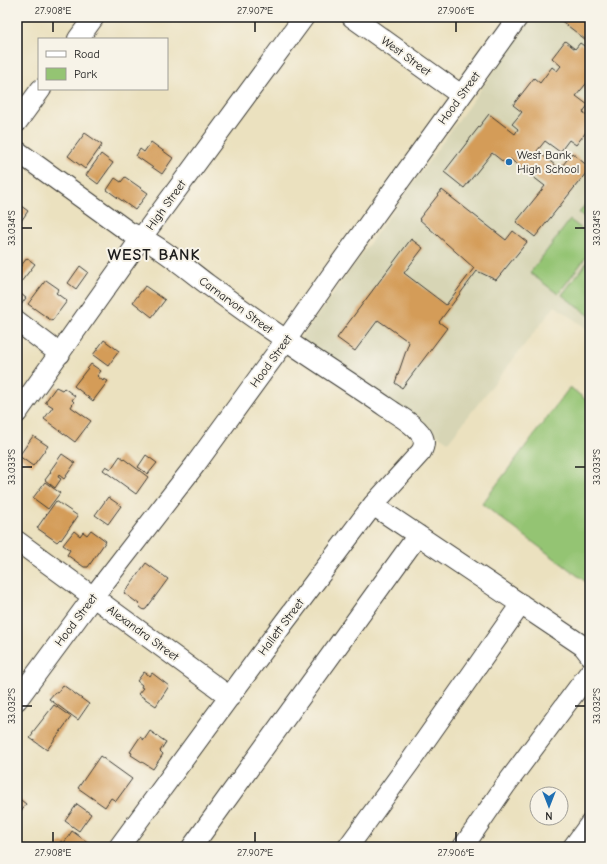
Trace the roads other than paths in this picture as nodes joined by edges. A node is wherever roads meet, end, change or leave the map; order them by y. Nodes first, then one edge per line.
1 (94, 17) edge
2 (304, 17) edge
3 (352, 17) edge
4 (518, 17) edge
5 (79, 38) edge
6 (40, 90) edge
7 (461, 95) junction
8 (17, 122) edge
9 (17, 151) edge
10 (142, 237) junction
11 (17, 321) edge
12 (286, 340) junction
13 (60, 354) junction
14 (17, 414) edge
15 (398, 415) joint
16 (372, 505) junction
17 (418, 535) junction
18 (17, 541) edge
19 (93, 597) junction
20 (521, 604) junction
21 (590, 654) edge
22 (590, 672) edge
23 (230, 697) junction
24 (17, 700) edge
25 (590, 824) edge
26 (119, 847) edge
27 (192, 847) edge
28 (348, 847) edge
29 (463, 847) edge
30 (573, 847) edge

1 - 5 street
2 - 10 street, High Street
3 - 7 street, West Street
4 - 7 street, Hood Street
6 - 8 street
7 - 12 street, Hood Street
9 - 10 street, Carnarvon Street
10 - 12 street, Carnarvon Street
10 - 13 street, High Street
11 - 13 street
12 - 15 street, Carnarvon Street
12 - 19 street, Hood Street
13 - 14 street, High Street
15 - 16 street, Hallett Street
16 - 17 street
16 - 23 street, Hallett Street
17 - 20 street
17 - 27 street
18 - 19 street, Alexandra Street
19 - 23 street, Alexandra Street
19 - 24 street, Hood Street
20 - 21 street
20 - 28 street
22 - 29 street
23 - 26 street, Hallett Street
25 - 30 street

